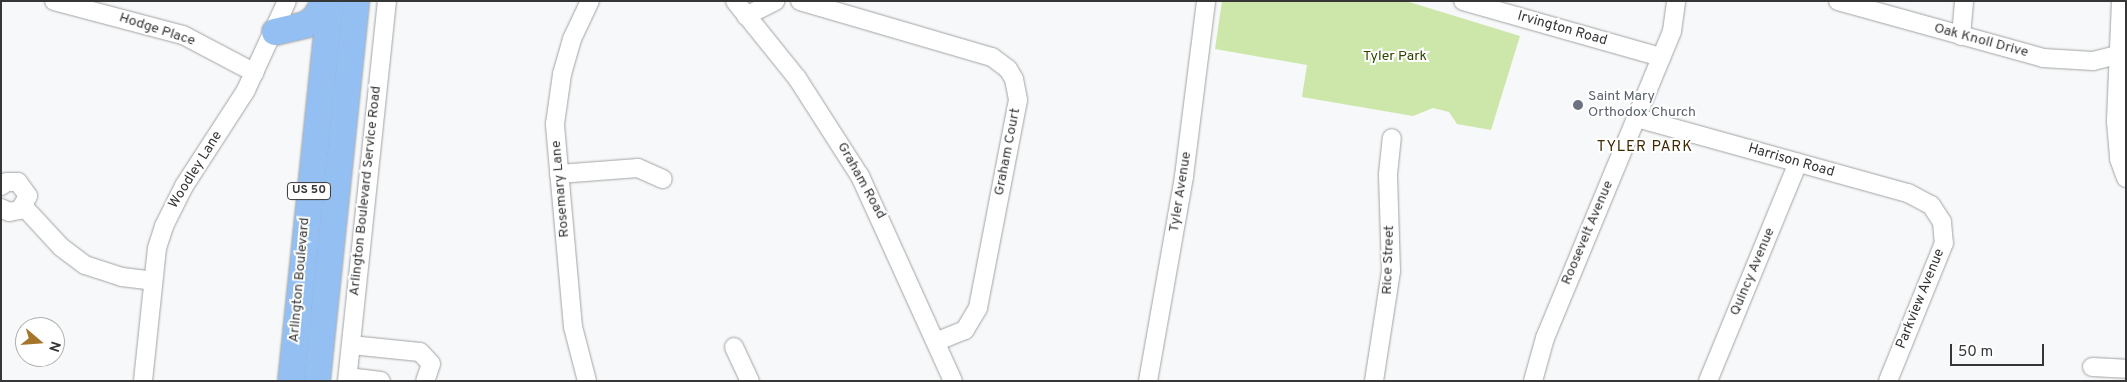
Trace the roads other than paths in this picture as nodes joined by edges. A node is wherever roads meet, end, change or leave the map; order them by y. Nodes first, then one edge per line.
1 (54, 1) edge
2 (287, 1) edge
3 (325, 1) edge
4 (330, 1) edge
5 (387, 1) edge
6 (590, 1) edge
7 (735, 1) edge
8 (775, 1) edge
9 (800, 1) edge
10 (1206, 1) edge
11 (1463, 1) edge
12 (1676, 1) edge
13 (1838, 1) edge
14 (1964, 1) edge
15 (2121, 1) edge
16 (356, 5) edge
17 (746, 16) junction
18 (275, 32) junction
19 (1961, 36) junction
20 (2122, 55) edge
21 (1661, 57) junction
22 (255, 72) junction
23 (1637, 118) junction
24 (1392, 138) dead end
25 (1798, 163) junction
26 (559, 174) junction
27 (663, 178) dead end
28 (2126, 178) edge
29 (1, 186) edge
30 (24, 207) junction
31 (1, 208) edge
32 (1939, 216) joint
33 (153, 281) junction
34 (936, 342) junction
35 (350, 345) junction
36 (734, 347) dead end
37 (2092, 368) dead end
38 (2126, 369) edge
39 (347, 379) edge
40 (143, 381) edge
41 (291, 381) edge
42 (317, 381) edge
43 (381, 381) edge
44 (425, 381) edge
45 (587, 381) edge
46 (750, 381) edge
47 (953, 381) edge
48 (1148, 381) edge
49 (1374, 381) edge
50 (1533, 381) edge
51 (1708, 381) edge
52 (1888, 381) edge

1 - 22 street, Hodge Place
2 - 18 street, Woodley Lane
3 - 18 highway
4 - 41 highway, Arlington Boulevard / US 50
5 - 35 street, Arlington Boulevard Service Road
6 - 26 street, Rosemary Lane
7 - 17 street, Graham Road
8 - 17 street
9 - 34 street, Graham Court
10 - 48 street, Tyler Avenue
11 - 21 street, Irvington Road
12 - 21 street, Roosevelt Avenue
13 - 19 street, Oak Knoll Drive
14 - 19 street
15 - 20 street
16 - 42 highway, Arlington Boulevard / US 50
17 - 34 street, Graham Road
18 - 22 street, Woodley Lane
19 - 20 street, Oak Knoll Drive
20 - 28 street
21 - 23 street, Roosevelt Avenue
22 - 33 street, Woodley Lane
23 - 25 street, Harrison Road
23 - 50 street, Roosevelt Avenue
24 - 49 street, Rice Street
25 - 32 street, Harrison Road
25 - 51 street, Quincy Avenue
26 - 27 street
26 - 45 street, Rosemary Lane
29 - 30 street
30 - 31 street
30 - 33 street
32 - 52 street, Parkview Avenue
33 - 40 street, Woodley Lane
34 - 47 street, Graham Road
35 - 39 street, Arlington Boulevard Service Road
35 - 44 street
36 - 46 street
37 - 38 street
39 - 43 street

